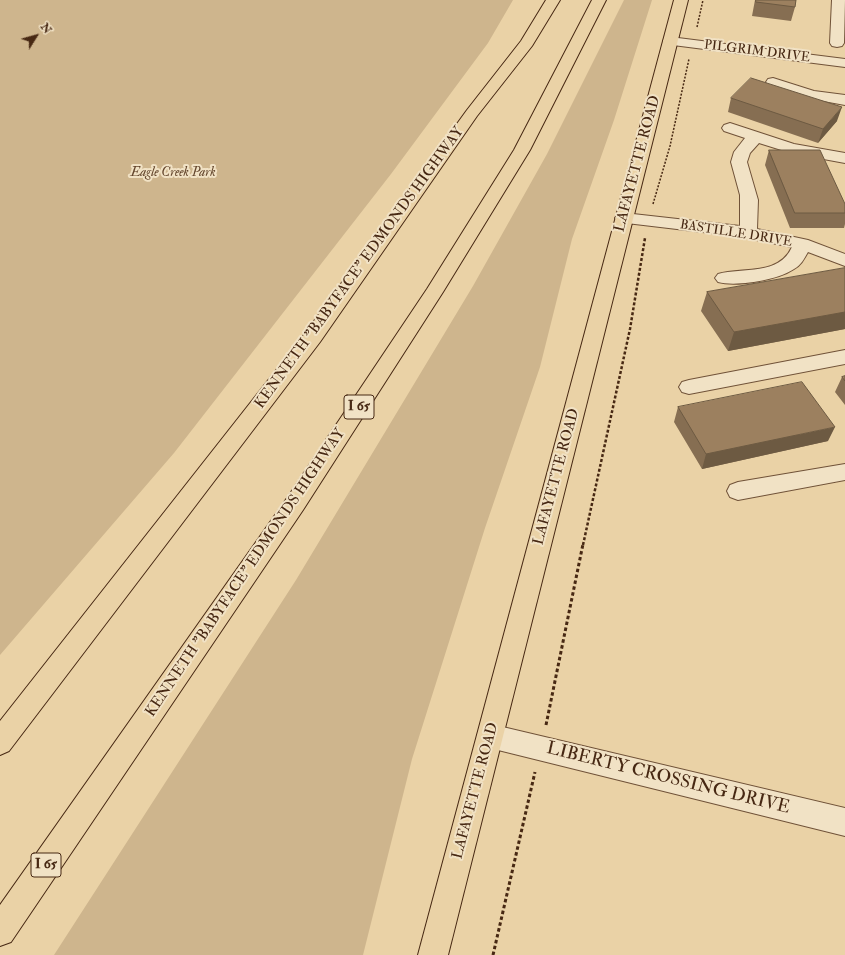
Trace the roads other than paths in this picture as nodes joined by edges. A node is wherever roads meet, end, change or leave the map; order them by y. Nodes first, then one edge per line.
1 (552, 0) edge
2 (599, 0) edge
3 (680, 0) edge
4 (841, 1) edge
5 (670, 41) junction
6 (837, 43) dead end
7 (845, 63) edge
8 (773, 82) dead end
9 (845, 100) edge
10 (730, 128) dead end
11 (755, 137) junction
12 (845, 158) edge
13 (624, 218) junction
14 (748, 233) junction
15 (802, 244) junction
16 (845, 260) edge
17 (724, 278) dead end
18 (845, 357) edge
19 (689, 387) dead end
20 (845, 472) edge
21 (738, 491) dead end
22 (490, 736) junction
23 (0, 742) edge
24 (845, 822) edge
25 (0, 931) edge
26 (433, 955) edge

1 - 23 main road, KENNETH "BABYFACE" EDMONDS HIGHWAY
2 - 25 main road, KENNETH "BABYFACE" EDMONDS HIGHWAY / I 65
3 - 5 main road, LAFAYETTE ROAD
4 - 6 street
5 - 7 street, PILGRIM DRIVE
5 - 13 main road, LAFAYETTE ROAD
8 - 9 street
10 - 11 street
11 - 12 street
11 - 14 street
13 - 14 street, BASTILLE DRIVE
13 - 22 main road, LAFAYETTE ROAD
14 - 15 street, BASTILLE DRIVE
15 - 16 street, BASTILLE DRIVE
15 - 17 street
18 - 19 street
20 - 21 street
22 - 24 street, LIBERTY CROSSING DRIVE
22 - 26 main road, LAFAYETTE ROAD

